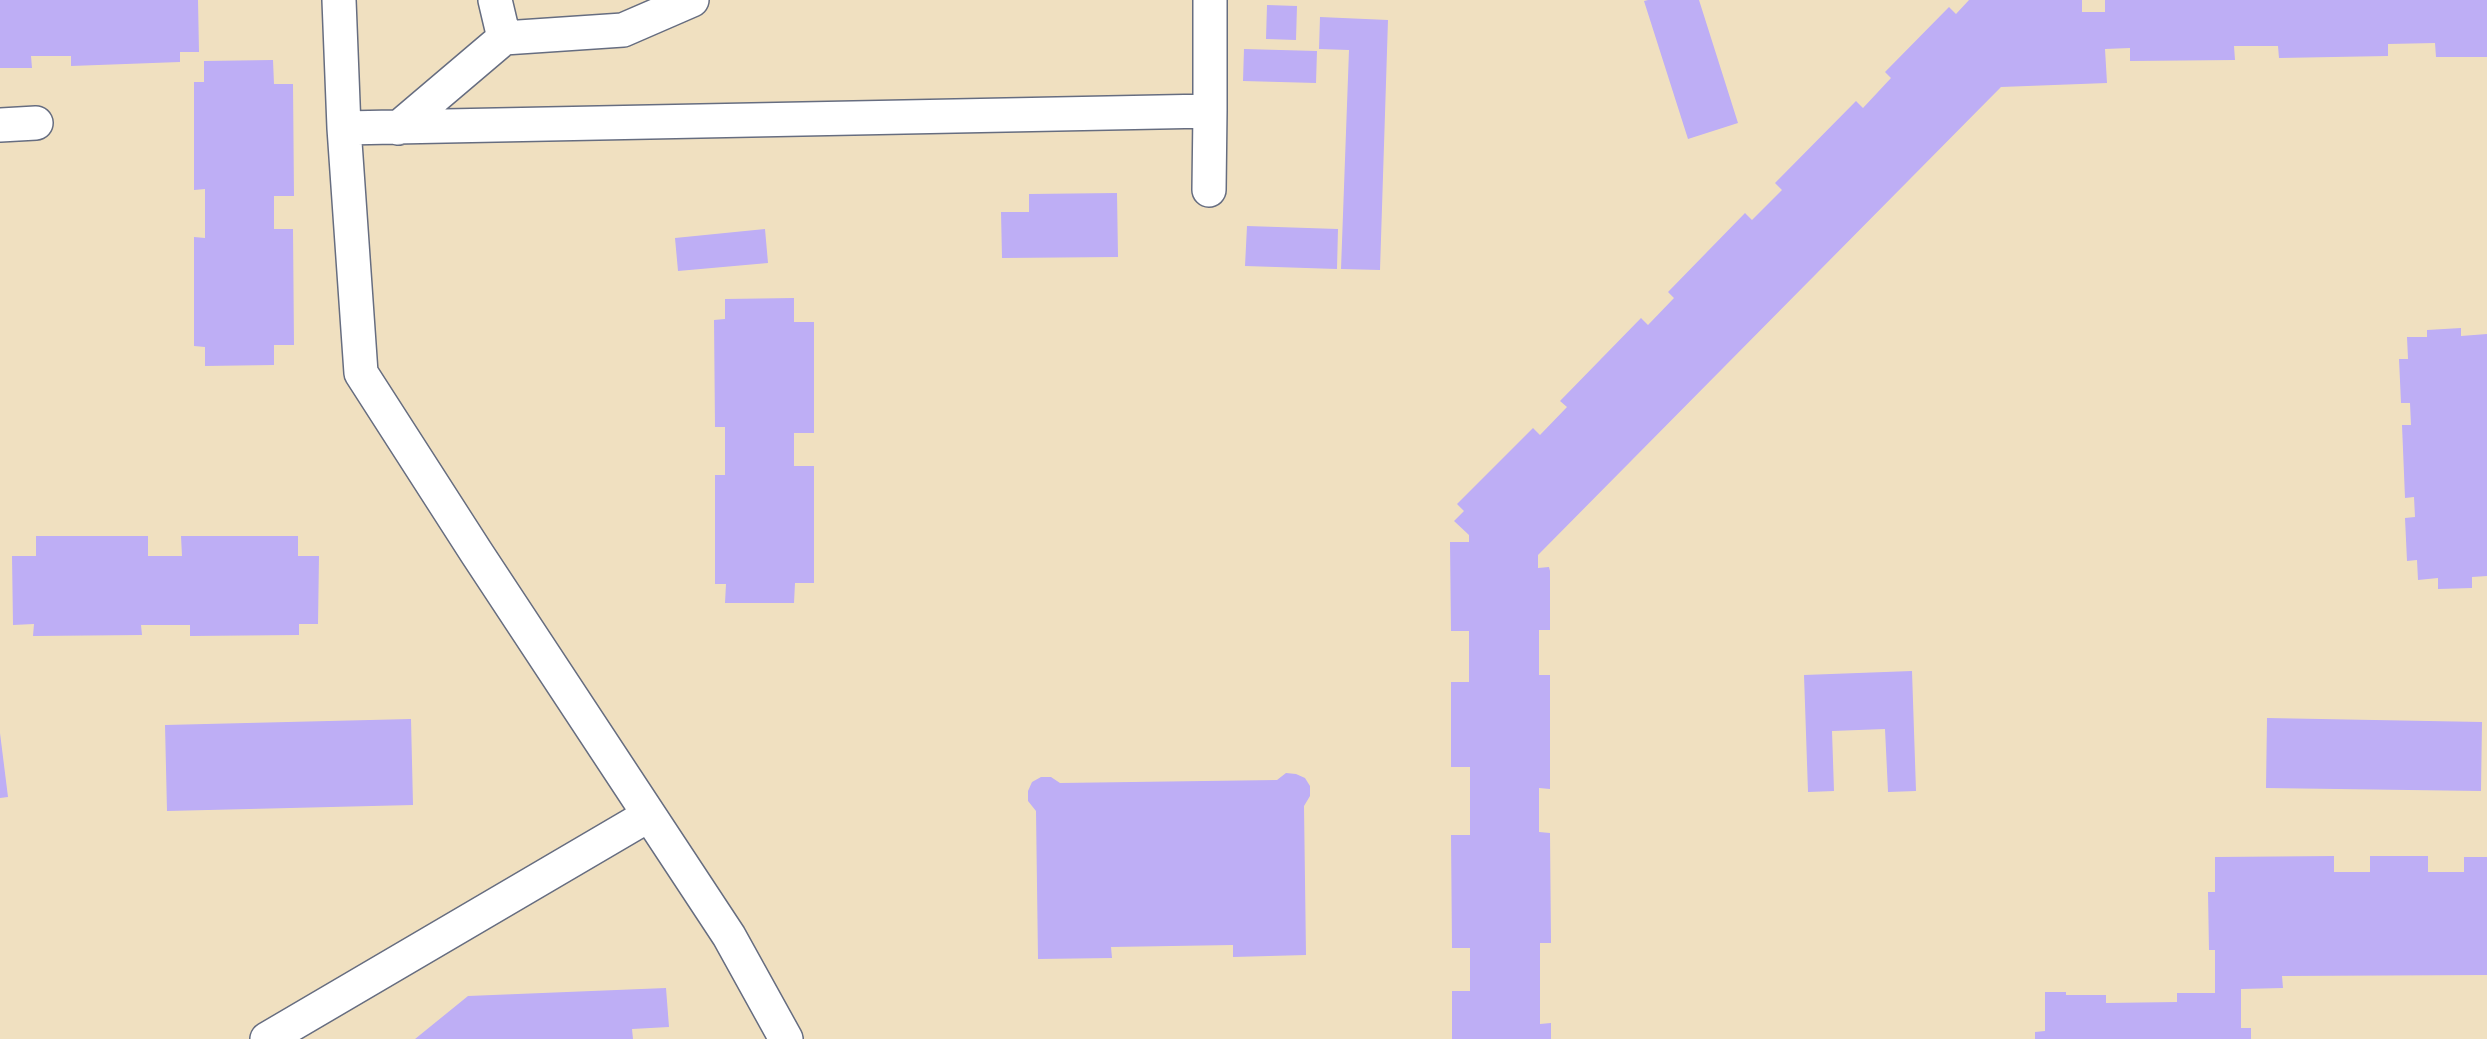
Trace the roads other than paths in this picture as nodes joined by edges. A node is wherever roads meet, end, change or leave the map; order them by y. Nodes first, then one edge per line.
1 (339, 0) edge
2 (495, 0) edge
3 (692, 0) edge
4 (1210, 0) edge
5 (504, 38) junction
6 (1210, 111) junction
7 (36, 123) dead end
8 (0, 125) edge
9 (344, 128) junction
10 (398, 128) junction
11 (1209, 190) dead end
12 (649, 815) junction
13 (267, 1039) edge
14 (786, 1039) edge

1 - 9 street
2 - 5 street
3 - 5 street
4 - 6 street
5 - 10 street
6 - 10 street
6 - 11 street
7 - 8 street
9 - 10 street
9 - 12 street
12 - 13 street
12 - 14 street

